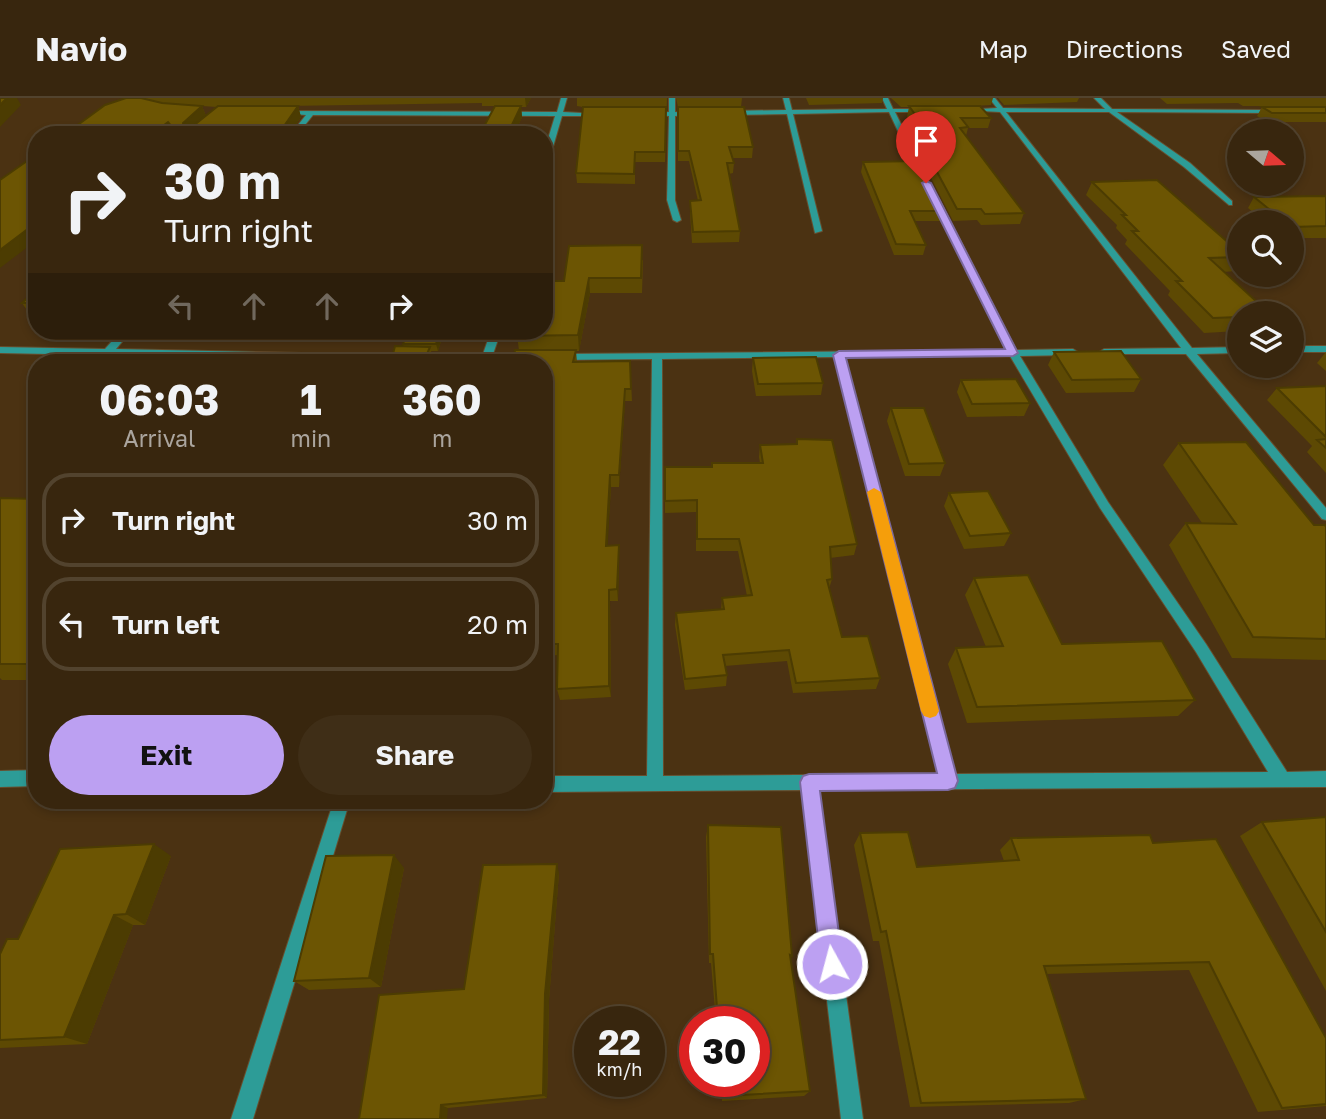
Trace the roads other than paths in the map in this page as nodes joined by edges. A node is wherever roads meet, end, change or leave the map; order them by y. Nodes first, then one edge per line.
1 (564, 98) edge
2 (672, 98) edge
3 (786, 98) edge
4 (885, 98) edge
5 (992, 98) edge
6 (1097, 98) edge
7 (1217, 104) dead end
8 (331, 105) dead end
9 (447, 106) dead end
10 (1001, 109) junction
11 (891, 110) junction
12 (933, 110) edge
13 (960, 110) edge
14 (1110, 110) junction
15 (1225, 111) junction
16 (1288, 111) edge
17 (790, 112) junction
18 (272, 113) edge
19 (312, 113) junction
20 (324, 113) junction
21 (443, 113) junction
22 (559, 113) junction
23 (711, 113) edge
24 (724, 113) edge
25 (608, 114) edge
26 (646, 114) edge
27 (672, 114) junction
28 (301, 126) edge
29 (553, 133) edge
30 (1229, 203) dead end
31 (677, 220) dead end
32 (818, 231) dead end
33 (118, 340) edge
34 (1304, 349) edge
35 (1326, 349) edge
36 (0, 350) edge
37 (1227, 350) edge
38 (1189, 351) junction
39 (108, 352) junction
40 (1080, 352) edge
41 (1094, 352) edge
42 (1013, 353) junction
43 (209, 354) edge
44 (839, 355) junction
45 (657, 357) junction
46 (553, 358) edge
47 (1326, 516) edge
48 (28, 778) edge
49 (0, 779) edge
50 (1282, 779) junction
51 (1326, 779) edge
52 (948, 781) junction
53 (809, 782) junction
54 (655, 783) junction
55 (553, 784) edge
56 (339, 809) edge
57 (242, 1119) edge
58 (852, 1119) edge

1 - 22 street
2 - 27 street
3 - 17 street
4 - 11 street
5 - 10 street
6 - 14 street
7 - 15 street
8 - 20 street
9 - 21 street
10 - 13 street
10 - 14 street
10 - 38 street
11 - 12 street
11 - 17 street
11 - 42 street
14 - 15 street
14 - 30 street
15 - 16 street
17 - 24 street
17 - 32 street
18 - 19 street
19 - 20 street
19 - 28 street
20 - 21 street
21 - 22 street
22 - 25 street
22 - 29 street
23 - 27 street
26 - 27 street
27 - 31 street
33 - 39 street
34 - 35 street
36 - 39 street
37 - 38 street
38 - 41 street
38 - 47 street
39 - 43 street
40 - 42 street
42 - 44 street
42 - 50 street
44 - 45 street
44 - 52 street
45 - 46 street
45 - 54 street
48 - 49 street
50 - 51 street
50 - 52 street
52 - 53 street
53 - 54 street
53 - 58 street
54 - 55 street
56 - 57 street

